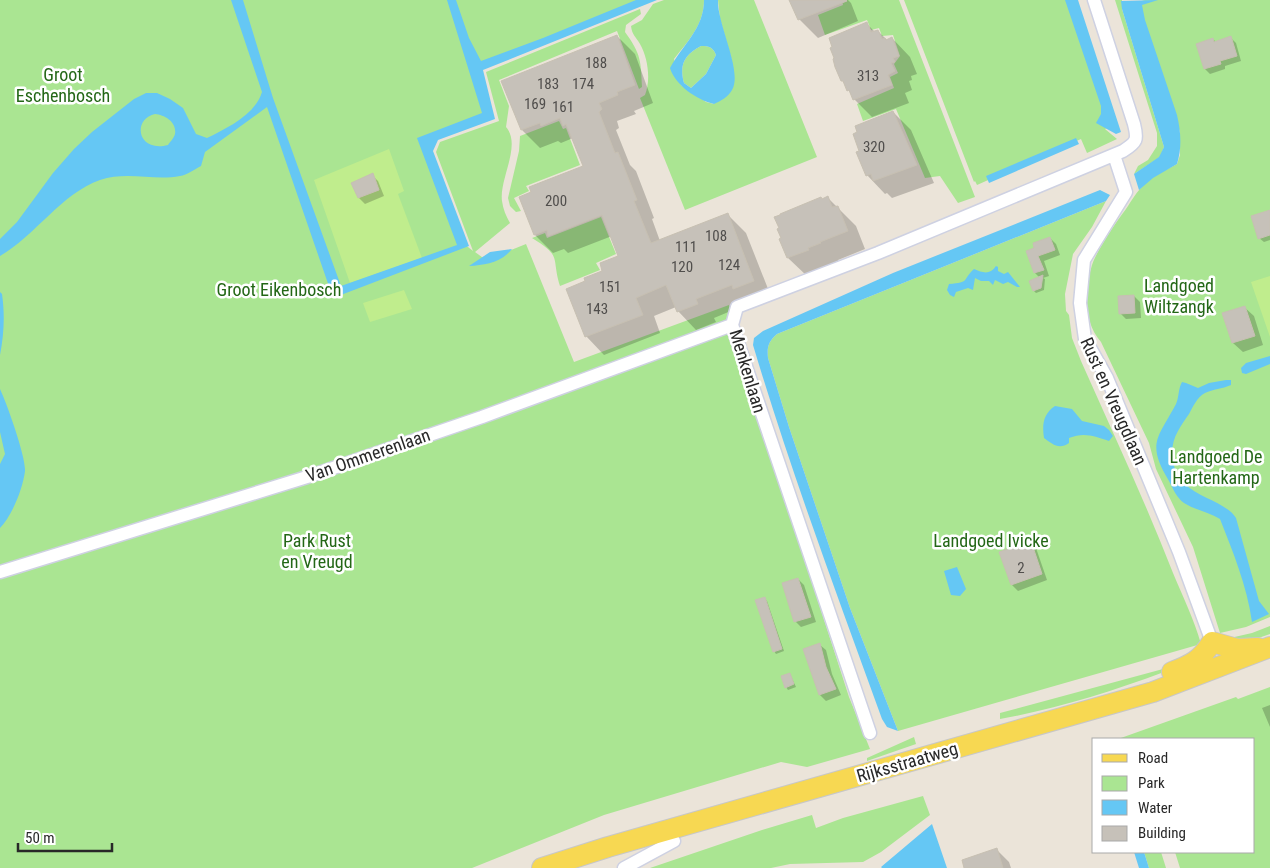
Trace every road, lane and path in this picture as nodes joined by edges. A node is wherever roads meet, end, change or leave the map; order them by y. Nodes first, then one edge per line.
1 (1094, 0) edge
2 (1114, 155) junction
3 (732, 325) junction
4 (0, 572) edge
5 (1212, 642) junction
6 (1269, 652) edge
7 (1092, 709) junction
8 (870, 733) dead end
9 (674, 841) junction
10 (542, 868) edge
11 (582, 868) edge
12 (624, 868) edge

1 - 2 street
2 - 3 street, Menkenlaan
2 - 5 street, Rust en Vreugdlaan
3 - 4 street, Van Ommerenlaan
3 - 8 street, Menkenlaan
5 - 6 main road
5 - 7 main road
6 - 7 main road, Rijksstraatweg
6 - 9 main road, Rijksstraatweg
7 - 10 main road, Rijksstraatweg
9 - 11 main road, Rijksstraatweg
9 - 12 street, Rijksstraatweg

